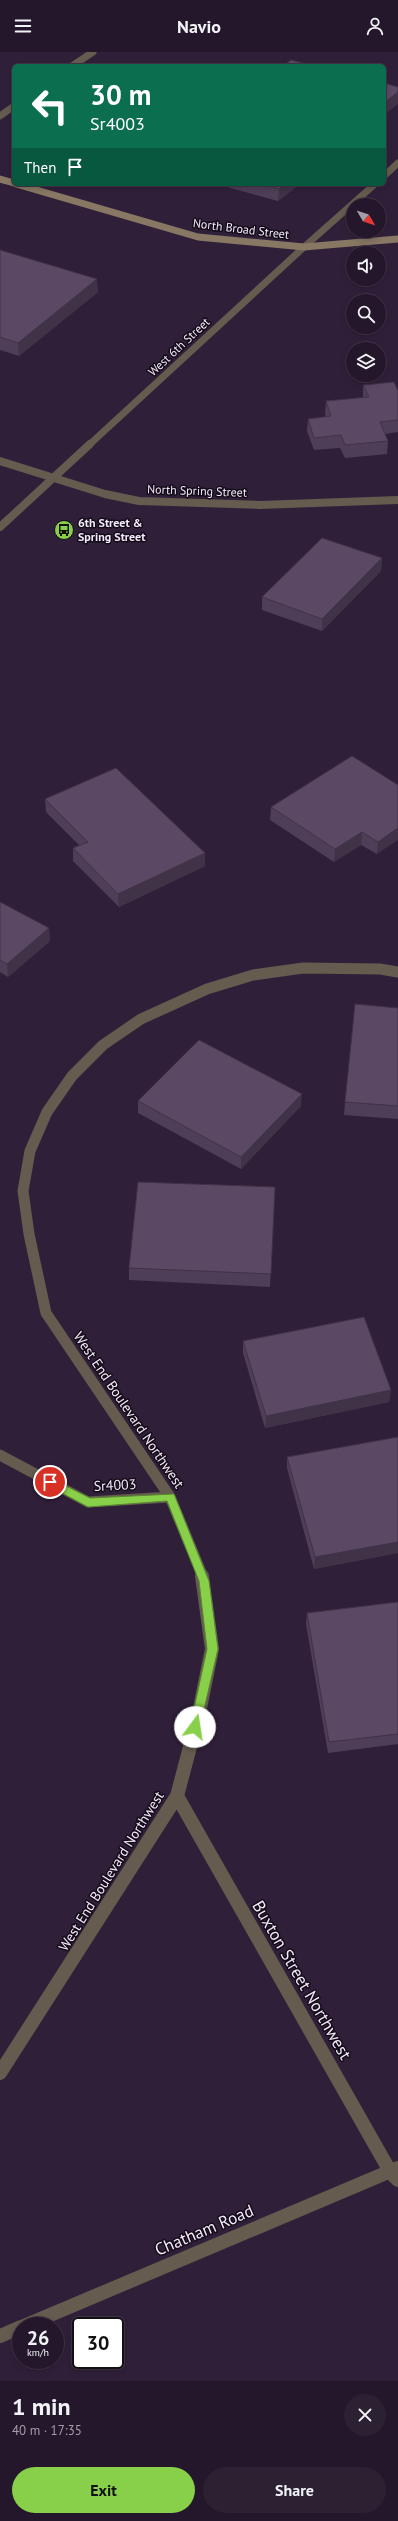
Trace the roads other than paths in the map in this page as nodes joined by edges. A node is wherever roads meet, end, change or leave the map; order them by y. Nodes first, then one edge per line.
1 (92, 52) edge
2 (75, 64) edge
3 (12, 107) edge
4 (0, 116) edge
5 (398, 163) edge
6 (386, 174) edge
7 (0, 179) edge
8 (12, 183) edge
9 (22, 186) edge
10 (373, 186) edge
11 (398, 239) edge
12 (304, 247) junction
13 (0, 461) edge
14 (55, 478) junction
15 (398, 500) edge
16 (0, 527) edge
17 (398, 972) edge
18 (0, 1455) edge
19 (170, 1497) junction
20 (177, 1796) junction
21 (0, 2072) edge
22 (396, 2174) edge
23 (46, 2317) edge
24 (12, 2331) edge
25 (0, 2336) edge

1 - 2 street
3 - 4 street
5 - 6 street
7 - 8 main road, North Broad Street
9 - 12 main road, North Broad Street
10 - 12 street, West 6th Street
11 - 12 main road, North Broad Street
12 - 14 street, West 6th Street
13 - 14 street, North Spring Street
14 - 15 street, North Spring Street
14 - 16 street, West 6th Street
17 - 19 street, West End Boulevard Northwest
18 - 19 street, Sr4003
19 - 20 street, West End Boulevard Northwest
20 - 21 street, West End Boulevard Northwest
20 - 22 street, Buxton Street Northwest
22 - 23 street, Chatham Road
24 - 25 street

